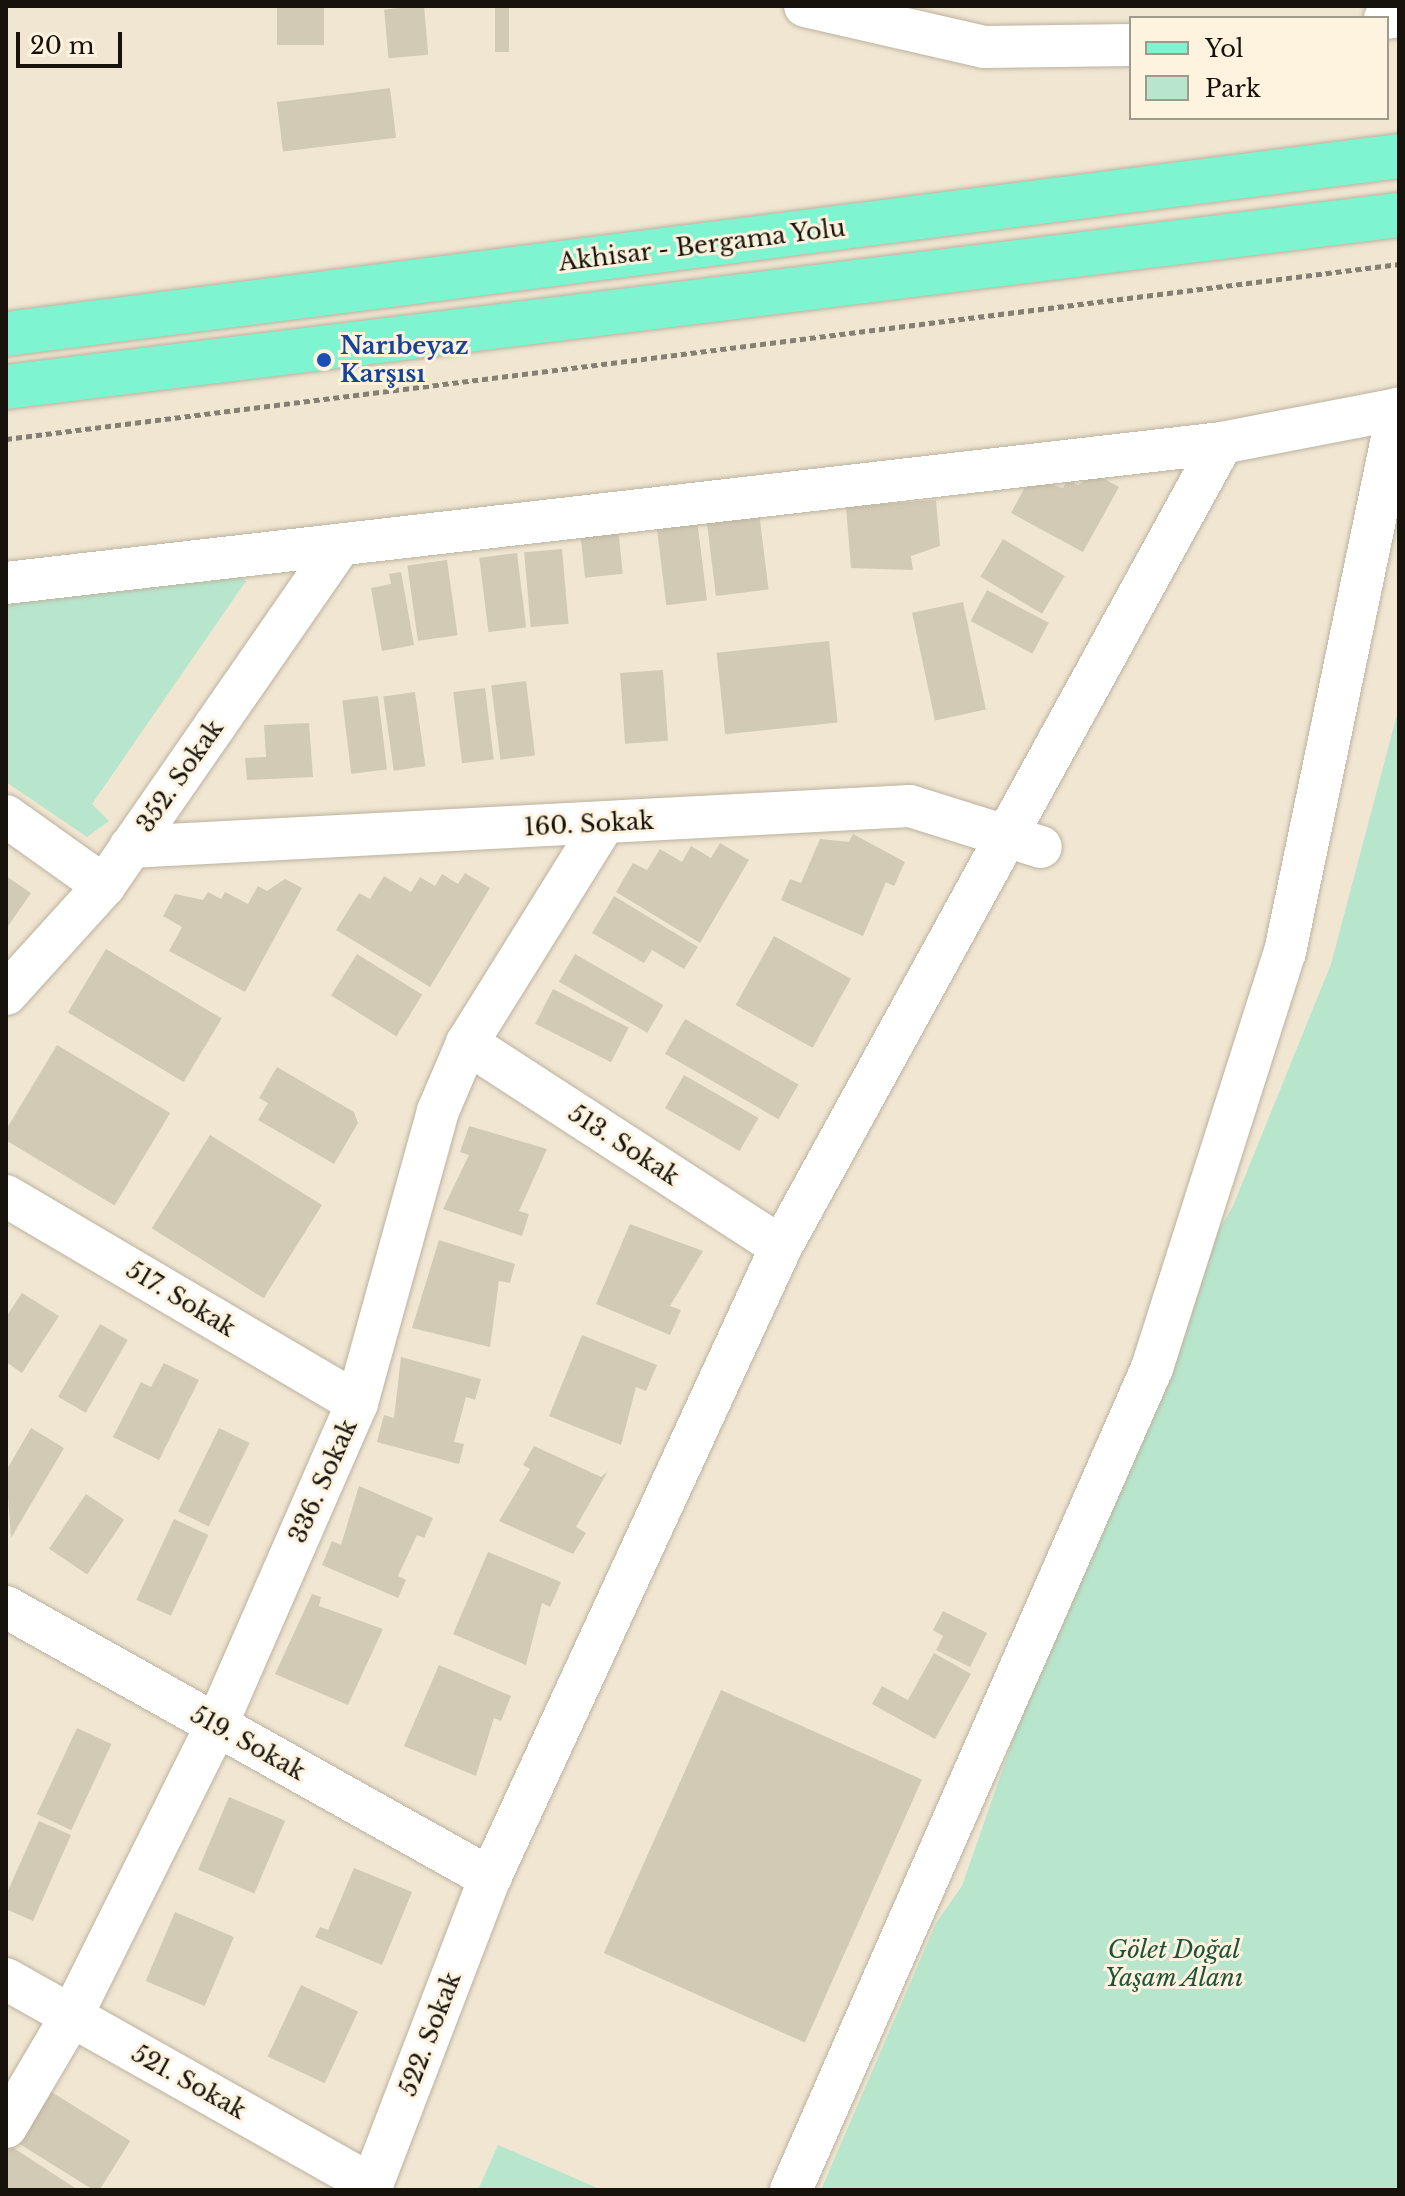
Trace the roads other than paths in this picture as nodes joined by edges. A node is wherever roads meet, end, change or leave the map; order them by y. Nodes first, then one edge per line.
1 (805, 6) edge
2 (1129, 45) edge
3 (1399, 156) edge
4 (1399, 215) edge
5 (6, 334) edge
6 (6, 387) edge
7 (1399, 409) edge
8 (1222, 443) junction
9 (339, 547) junction
10 (6, 583) edge
11 (6, 816) edge
12 (604, 823) junction
13 (1002, 834) junction
14 (130, 847) junction
15 (1041, 847) dead end
16 (104, 886) junction
17 (6, 994) edge
18 (467, 1043) junction
19 (6, 1196) edge
20 (781, 1247) junction
21 (357, 1403) junction
22 (6, 1607) edge
23 (216, 1726) junction
24 (490, 1878) junction
25 (6, 1979) edge
26 (72, 2015) junction
27 (6, 2127) edge
28 (371, 2188) edge
29 (791, 2190) edge

1 - 2 street
3 - 5 main road, Akhisar - Bergama Yolu
4 - 6 main road
7 - 8 street
7 - 29 street
8 - 9 street
8 - 13 street, 522. Sokak
9 - 10 street
9 - 14 street, 352. Sokak
11 - 16 street
12 - 13 street, 160. Sokak
12 - 14 street, 160. Sokak
12 - 18 street, 336. Sokak
13 - 15 street, 160. Sokak
13 - 20 street, 522. Sokak
14 - 16 street, 352. Sokak
16 - 17 street, 352. Sokak
18 - 20 street, 513. Sokak
18 - 21 street, 336. Sokak
19 - 21 street, 517. Sokak
20 - 24 street, 522. Sokak
21 - 23 street, 336. Sokak
22 - 23 street, 519. Sokak
23 - 24 street, 519. Sokak
23 - 26 street, 336. Sokak
24 - 28 street, 522. Sokak
25 - 26 street, 521. Sokak
26 - 27 street, 336. Sokak
26 - 28 street, 521. Sokak

